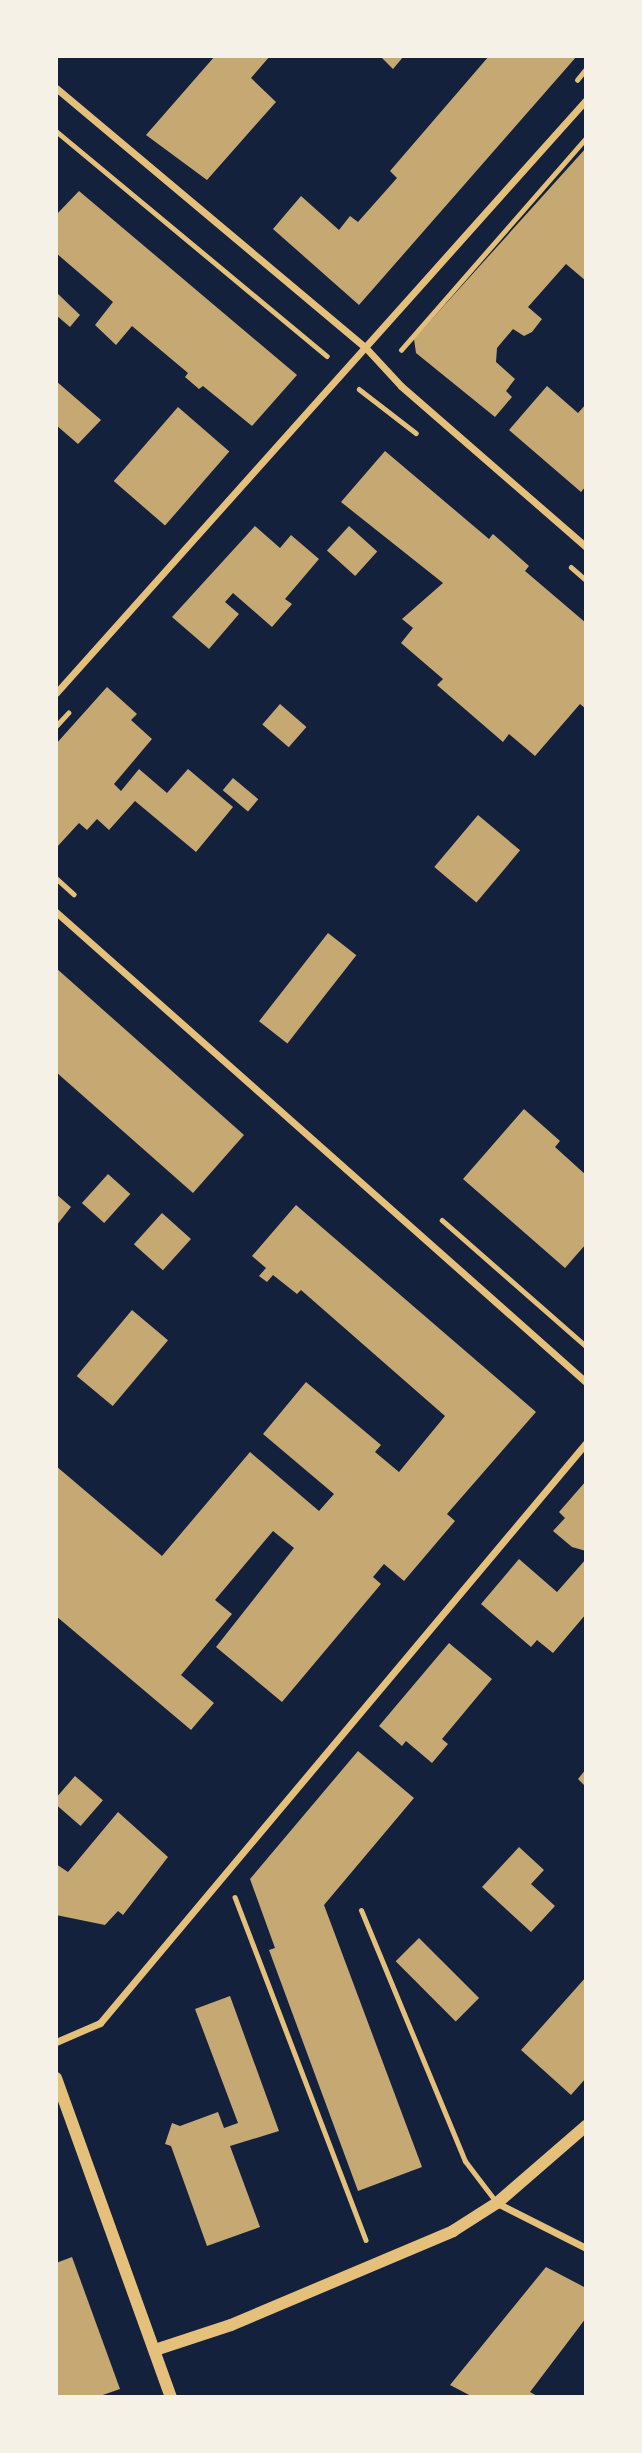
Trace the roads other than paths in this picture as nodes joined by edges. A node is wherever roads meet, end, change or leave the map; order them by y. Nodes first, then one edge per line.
1 (56, 88) edge
2 (586, 100) edge
3 (365, 347) junction
4 (586, 547) edge
5 (56, 693) edge
6 (56, 912) edge
7 (586, 1382) edge
8 (586, 1443) edge
9 (361, 1910) dead end
10 (56, 2042) edge
11 (56, 2078) edge
12 (586, 2126) edge
13 (497, 2203) junction
14 (586, 2248) edge
15 (155, 2350) junction
16 (171, 2397) edge

1 - 3 street
2 - 3 street
3 - 4 street
3 - 5 street
6 - 7 street
8 - 10 street
9 - 13 lane
11 - 15 street
12 - 13 street
13 - 14 street
13 - 15 street
15 - 16 street

